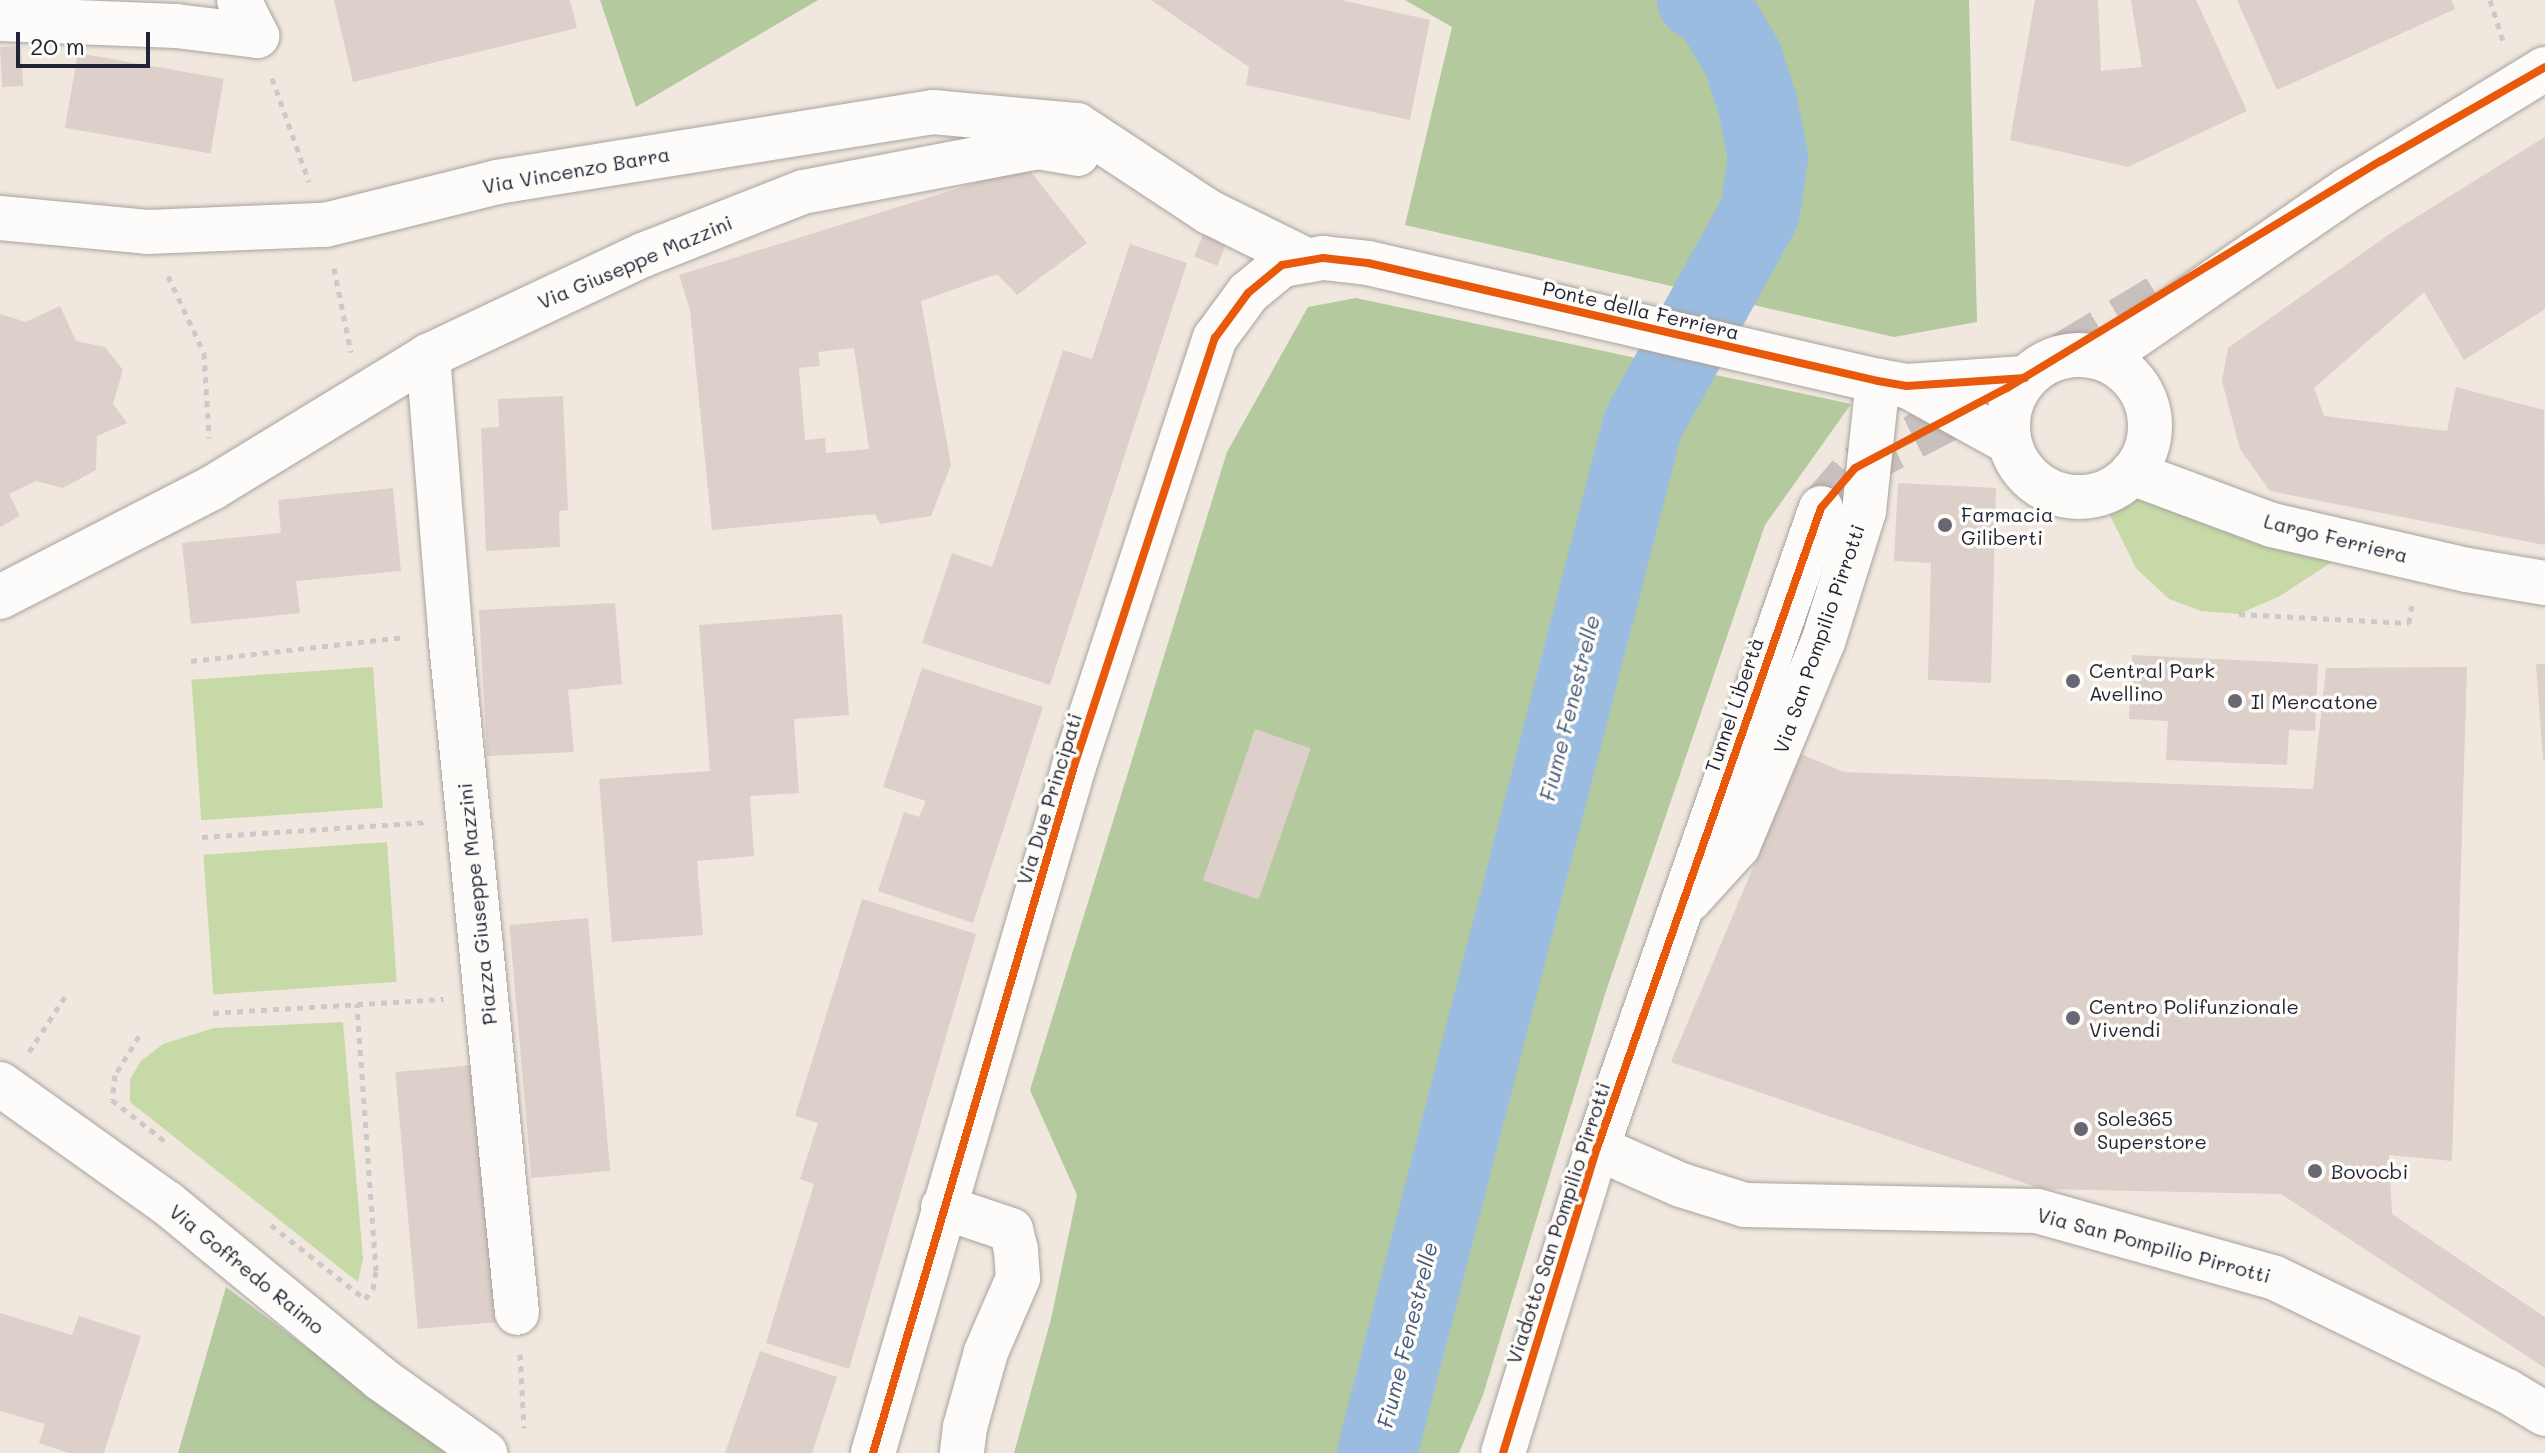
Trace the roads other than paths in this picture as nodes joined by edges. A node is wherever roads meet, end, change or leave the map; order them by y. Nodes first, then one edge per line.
1 (239, 0) edge
2 (0, 19) edge
3 (2545, 69) edge
4 (1142, 166) junction
5 (0, 218) edge
6 (1308, 261) junction
7 (1368, 263) joint
8 (428, 356) junction
9 (2103, 358) junction
10 (2025, 378) junction
11 (1893, 384) junction
12 (2009, 442) junction
13 (2132, 473) junction
14 (1821, 508) tunnel mouth
15 (2545, 583) edge
16 (0, 597) edge
17 (1677, 913) junction
18 (2, 1090) edge
19 (1597, 1148) junction
20 (943, 1207) junction
21 (517, 1313) road end
22 (2545, 1414) edge
23 (485, 1453) edge
24 (873, 1453) edge
25 (962, 1453) edge
26 (1503, 1453) edge

1 - 2 street
3 - 9 street
4 - 5 street, Via Vincenzo Barra
4 - 6 street, Via Giuseppe Mazzini
4 - 8 street, Via Giuseppe Mazzini
6 - 7 street, Via Due Principati
6 - 20 street, Via Due Principati
7 - 11 street, Ponte della Ferriera
8 - 16 street, Via Giuseppe Mazzini
8 - 21 street, Piazza Giuseppe Mazzini
9 - 10 street
9 - 13 street
10 - 11 street
10 - 12 street
11 - 12 street
11 - 17 street, Via San Pompilio Pirrotti
12 - 13 street
13 - 15 street, Largo Ferriera
14 - 17 street, Tunnel Libertà
17 - 19 street, Viadotto San Pompilio Pirrotti
18 - 23 street, Via Goffredo Raimo
19 - 22 street, Via San Pompilio Pirrotti
19 - 26 street, Viadotto San Pompilio Pirrotti
20 - 24 street, Via Due Principati
20 - 25 street

